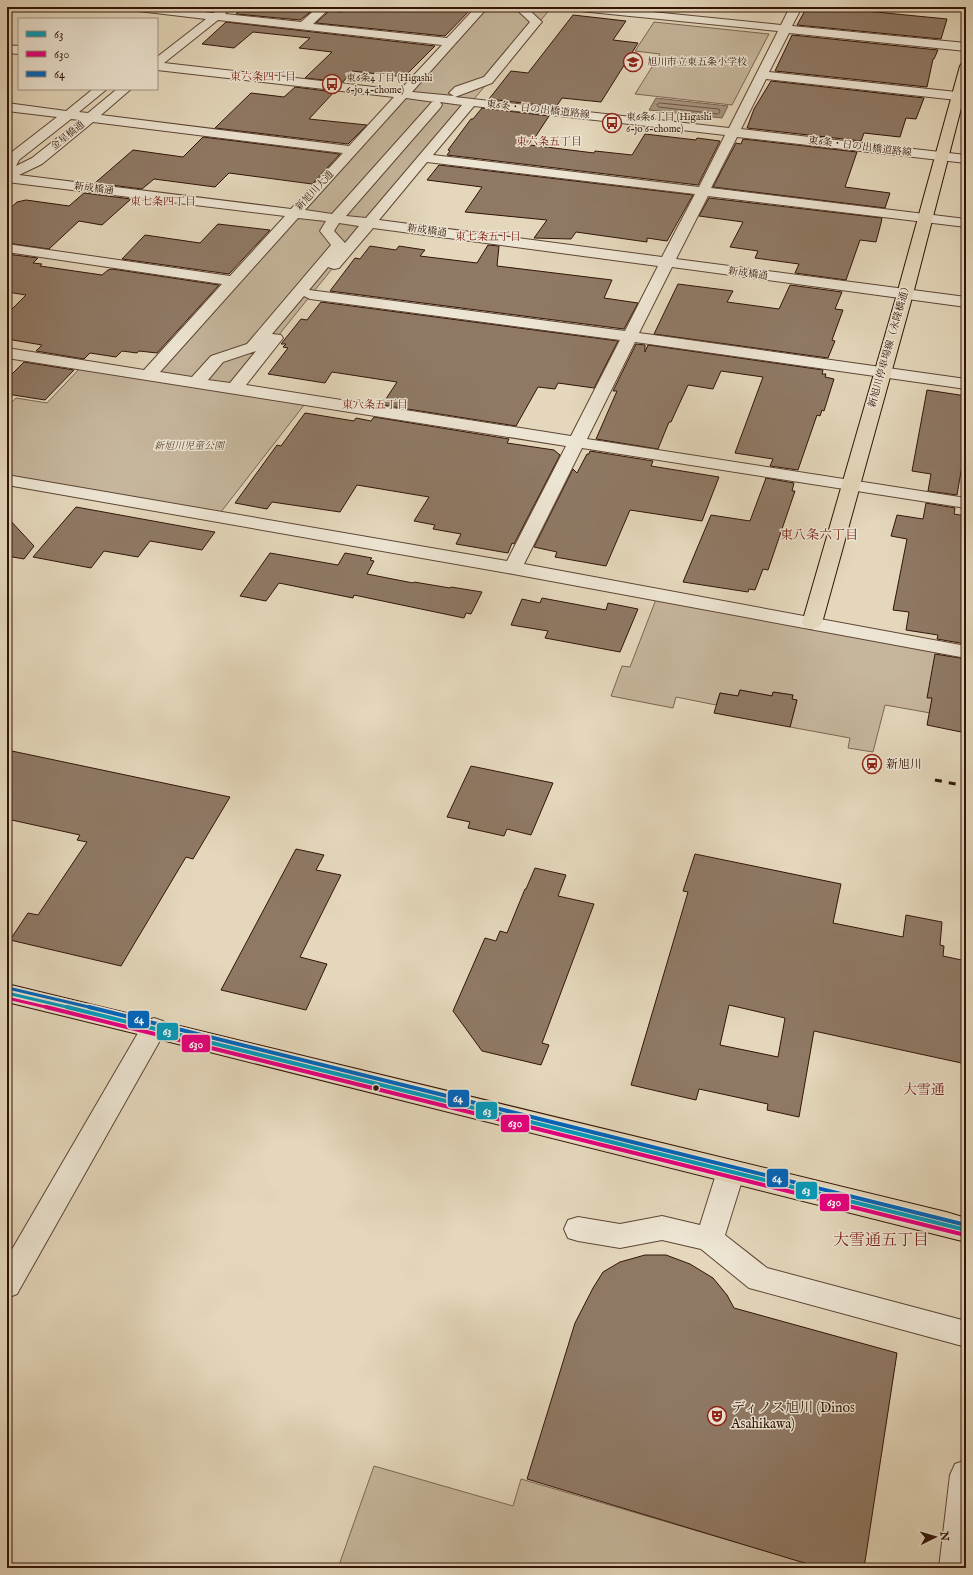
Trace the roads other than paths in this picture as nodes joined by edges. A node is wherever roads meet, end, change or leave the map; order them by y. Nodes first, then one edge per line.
1 (130, 7) edge
2 (226, 7) edge
3 (325, 7) edge
4 (482, 7) edge
5 (520, 7) edge
6 (570, 7) edge
7 (796, 7) edge
8 (199, 10) edge
9 (215, 16) junction
10 (184, 23) dead end
11 (304, 26) junction
12 (785, 29) junction
13 (450, 42) junction
14 (966, 47) edge
15 (7, 48) edge
16 (18, 50) edge
17 (158, 64) edge
18 (158, 65) edge
19 (966, 66) edge
20 (763, 75) junction
21 (100, 90) edge
22 (124, 90) edge
23 (455, 93) dead end
24 (402, 94) junction
25 (962, 96) edge
26 (471, 102) junction
27 (436, 105) dead end
28 (7, 107) edge
29 (69, 114) junction
30 (91, 117) junction
31 (734, 132) junction
32 (352, 150) junction
33 (941, 156) junction
34 (425, 158) junction
35 (966, 159) edge
36 (7, 171) edge
37 (7, 177) edge
38 (704, 192) junction
39 (294, 213) junction
40 (926, 218) junction
41 (335, 220) junction
42 (966, 223) edge
43 (368, 224) junction
44 (7, 248) edge
45 (668, 263) junction
46 (234, 281) junction
47 (310, 294) junction
48 (905, 294) junction
49 (966, 302) edge
50 (631, 336) junction
51 (7, 353) edge
52 (883, 372) junction
53 (148, 375) junction
54 (197, 382) junction
55 (966, 384) edge
56 (235, 388) junction
57 (577, 442) junction
58 (7, 480) edge
59 (852, 484) junction
60 (966, 503) edge
61 (513, 568) junction
62 (812, 623) junction
63 (966, 652) edge
64 (7, 993) edge
65 (154, 1028) junction
66 (731, 1171) junction
67 (578, 1229) dead end
68 (966, 1230) edge
69 (709, 1239) junction
70 (7, 1285) edge
71 (966, 1334) edge
72 (966, 1475) edge
73 (955, 1568) edge

1 - 8 street
2 - 9 street
3 - 11 street
4 - 13 street, 新旭川大通
5 - 23 street
6 - 12 street
7 - 12 street
8 - 9 street
8 - 10 street
9 - 11 street
9 - 17 street
11 - 13 street
12 - 14 street
12 - 20 street
13 - 24 street, 新旭川大通
15 - 16 street
18 - 24 street, 東6条・日の出橋道路線
19 - 25 main road, 新旭川停車場線（永隆橋通）
20 - 25 street
20 - 31 street
21 - 29 street, 金星橋通
22 - 30 street, 金星橋通
24 - 26 street, 東6条・日の出橋道路線
24 - 32 street, 新旭川大通
25 - 33 main road, 新旭川停車場線（永隆橋通）
26 - 31 street, 東6条・日の出橋道路線
26 - 34 street
27 - 41 street
28 - 29 street
29 - 30 street
29 - 36 street, 金星橋通
30 - 32 street
30 - 37 street, 金星橋通
31 - 33 street, 東6条・日の出橋道路線
31 - 38 street
32 - 39 street, 新旭川大通
33 - 35 street, 東6条・日の出橋道路線
33 - 40 main road, 新旭川停車場線（永隆橋通）
34 - 38 street
34 - 43 street
37 - 39 street, 新成橋通
38 - 40 street
38 - 45 street
39 - 41 street, 新成橋通
39 - 46 street, 新旭川大通
40 - 42 street
40 - 48 main road, 新旭川停車場線（永隆橋通）
41 - 43 street, 新成橋通
41 - 54 street
43 - 45 street, 新成橋通
43 - 47 street
44 - 46 street
45 - 48 street, 新成橋通
45 - 50 street
46 - 53 street, 新旭川大通
47 - 50 street
47 - 56 street
48 - 49 street, 新成橋通
48 - 52 main road, 新旭川停車場線（永隆橋通）
50 - 52 street
50 - 57 street
51 - 53 street
52 - 55 street
52 - 59 main road, 新旭川停車場線（永隆橋通）
53 - 54 street
54 - 56 street
56 - 57 street
57 - 59 street
57 - 61 street
58 - 61 street
59 - 60 street
59 - 62 main road, 新旭川停車場線（永隆橋通）
61 - 62 street
62 - 63 street
64 - 65 main road
65 - 66 main road
65 - 70 street
66 - 68 main road
66 - 69 street
67 - 69 street
69 - 71 street
72 - 73 street

